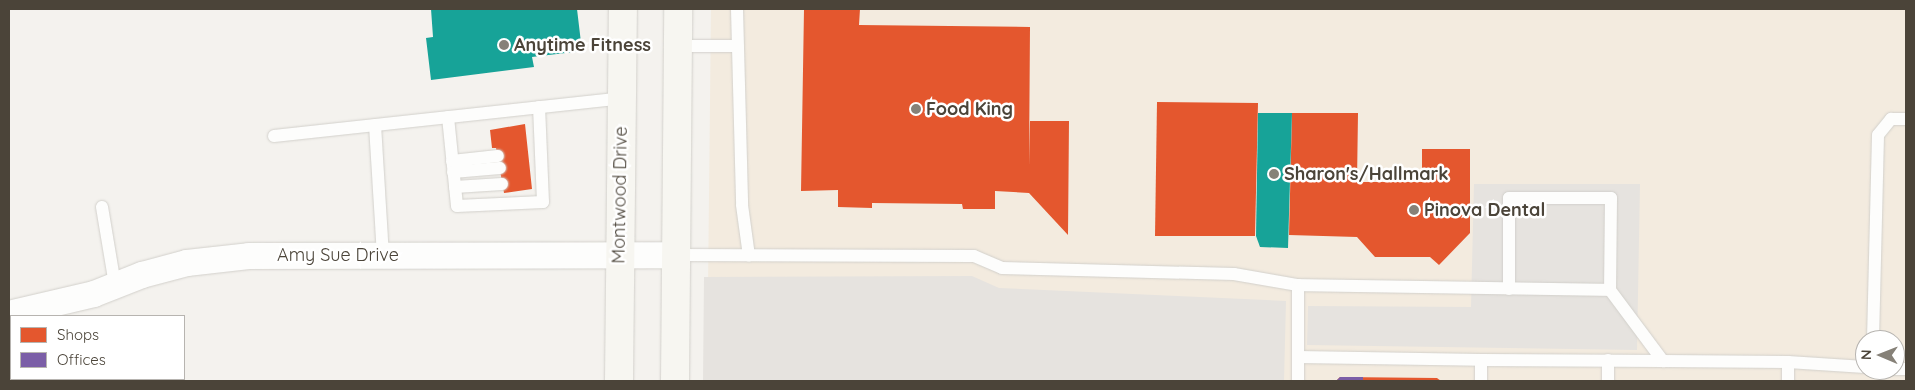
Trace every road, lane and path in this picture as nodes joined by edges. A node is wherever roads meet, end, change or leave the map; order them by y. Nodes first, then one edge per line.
1 (623, 9) edge
2 (678, 9) edge
3 (737, 9) edge
4 (677, 46) junction
5 (736, 46) junction
6 (622, 98) junction
7 (539, 107) junction
8 (448, 117) junction
9 (1906, 119) edge
10 (375, 125) junction
11 (274, 136) dead end
12 (499, 162) dead end
13 (452, 166) junction
14 (502, 184) dead end
15 (455, 187) junction
16 (102, 207) dead end
17 (619, 253) junction
18 (675, 254) junction
19 (384, 255) junction
20 (749, 256) junction
21 (115, 285) junction
22 (1298, 285) junction
23 (1509, 289) junction
24 (1610, 290) junction
25 (9, 314) edge
26 (1874, 330) edge
27 (1298, 357) junction
28 (1481, 360) junction
29 (1608, 360) junction
30 (1663, 361) junction
31 (1788, 362) junction
32 (1855, 366) edge
33 (619, 381) edge
34 (674, 381) edge
35 (1298, 381) edge
36 (1481, 381) edge
37 (1608, 381) edge
38 (1788, 381) edge

1 - 6 main road, Montwood Drive
2 - 4 main road
3 - 5 lane
4 - 5 lane
4 - 18 main road
5 - 20 lane
6 - 7 lane
6 - 17 main road, Montwood Drive
7 - 8 lane
7 - 15 lane
8 - 10 lane
8 - 13 lane
9 - 26 lane
10 - 11 lane
10 - 19 lane
12 - 13 lane
13 - 15 lane
14 - 15 lane
16 - 21 lane
17 - 18 street, Amy Sue Drive
17 - 19 street, Amy Sue Drive
17 - 33 main road, Montwood Drive
18 - 20 lane
18 - 34 main road
19 - 21 street, Amy Sue Drive
20 - 22 lane
21 - 25 street, Amy Sue Drive
22 - 23 lane
22 - 27 lane
23 - 24 lane
23 - 24 lane
24 - 30 lane
27 - 28 lane
27 - 35 lane
28 - 29 lane
28 - 36 lane
29 - 30 lane
29 - 37 lane
30 - 31 lane
31 - 32 lane
31 - 38 lane

